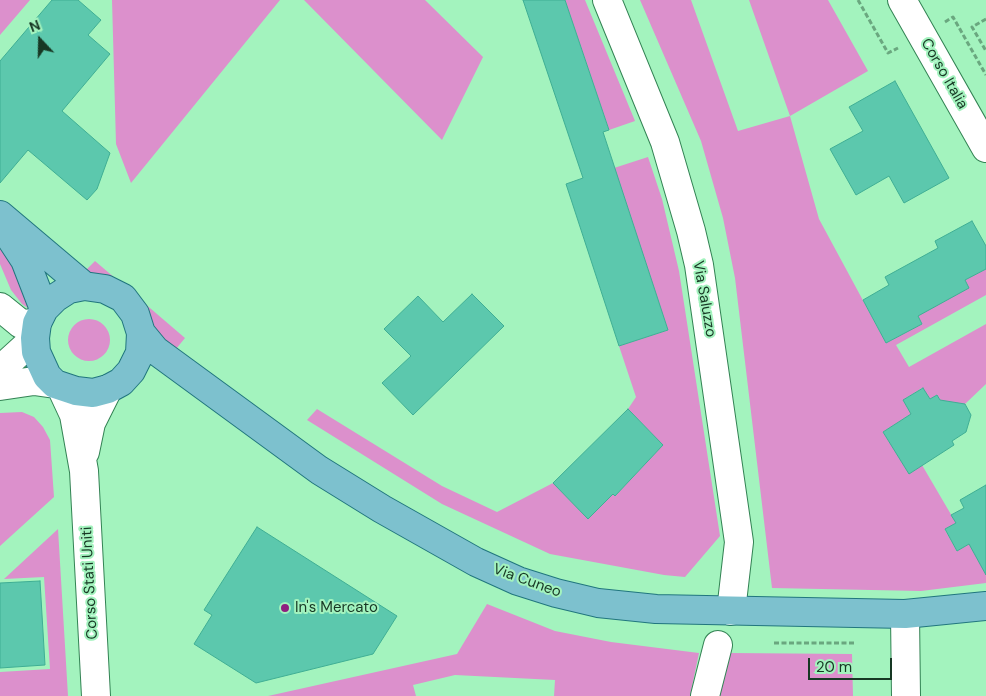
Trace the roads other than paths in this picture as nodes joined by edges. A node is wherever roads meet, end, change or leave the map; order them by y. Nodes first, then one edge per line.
1 (606, 0) edge
2 (903, 2) edge
3 (986, 148) edge
4 (0, 215) edge
5 (0, 221) edge
6 (84, 286) junction
7 (0, 307) edge
8 (39, 323) junction
9 (141, 333) junction
10 (0, 370) edge
11 (131, 371) junction
12 (202, 384) junction
13 (58, 385) junction
14 (0, 386) edge
15 (108, 389) junction
16 (84, 470) junction
17 (986, 606) edge
18 (731, 611) junction
19 (905, 614) junction
20 (718, 645) dead end
21 (96, 696) edge
22 (705, 696) edge
23 (906, 696) edge

1 - 18 street, Via Saluzzo
2 - 3 street, Corso Italia
4 - 6 main road, Via Cuneo
5 - 8 main road
6 - 8 main road
6 - 9 main road, Via Cuneo
7 - 8 street
8 - 10 street
8 - 13 main road
9 - 11 main road, Via Cuneo
9 - 12 main road, Via Cuneo
11 - 12 main road, Via Cuneo
11 - 15 main road, Via Cuneo
12 - 18 main road, Via Cuneo
13 - 14 street
13 - 15 main road
13 - 16 street, Corso Stati Uniti
15 - 16 street, Corso Stati Uniti
16 - 21 street, Corso Stati Uniti
17 - 19 main road, Via Cuneo
18 - 19 main road, Via Cuneo
19 - 23 street
20 - 22 street

